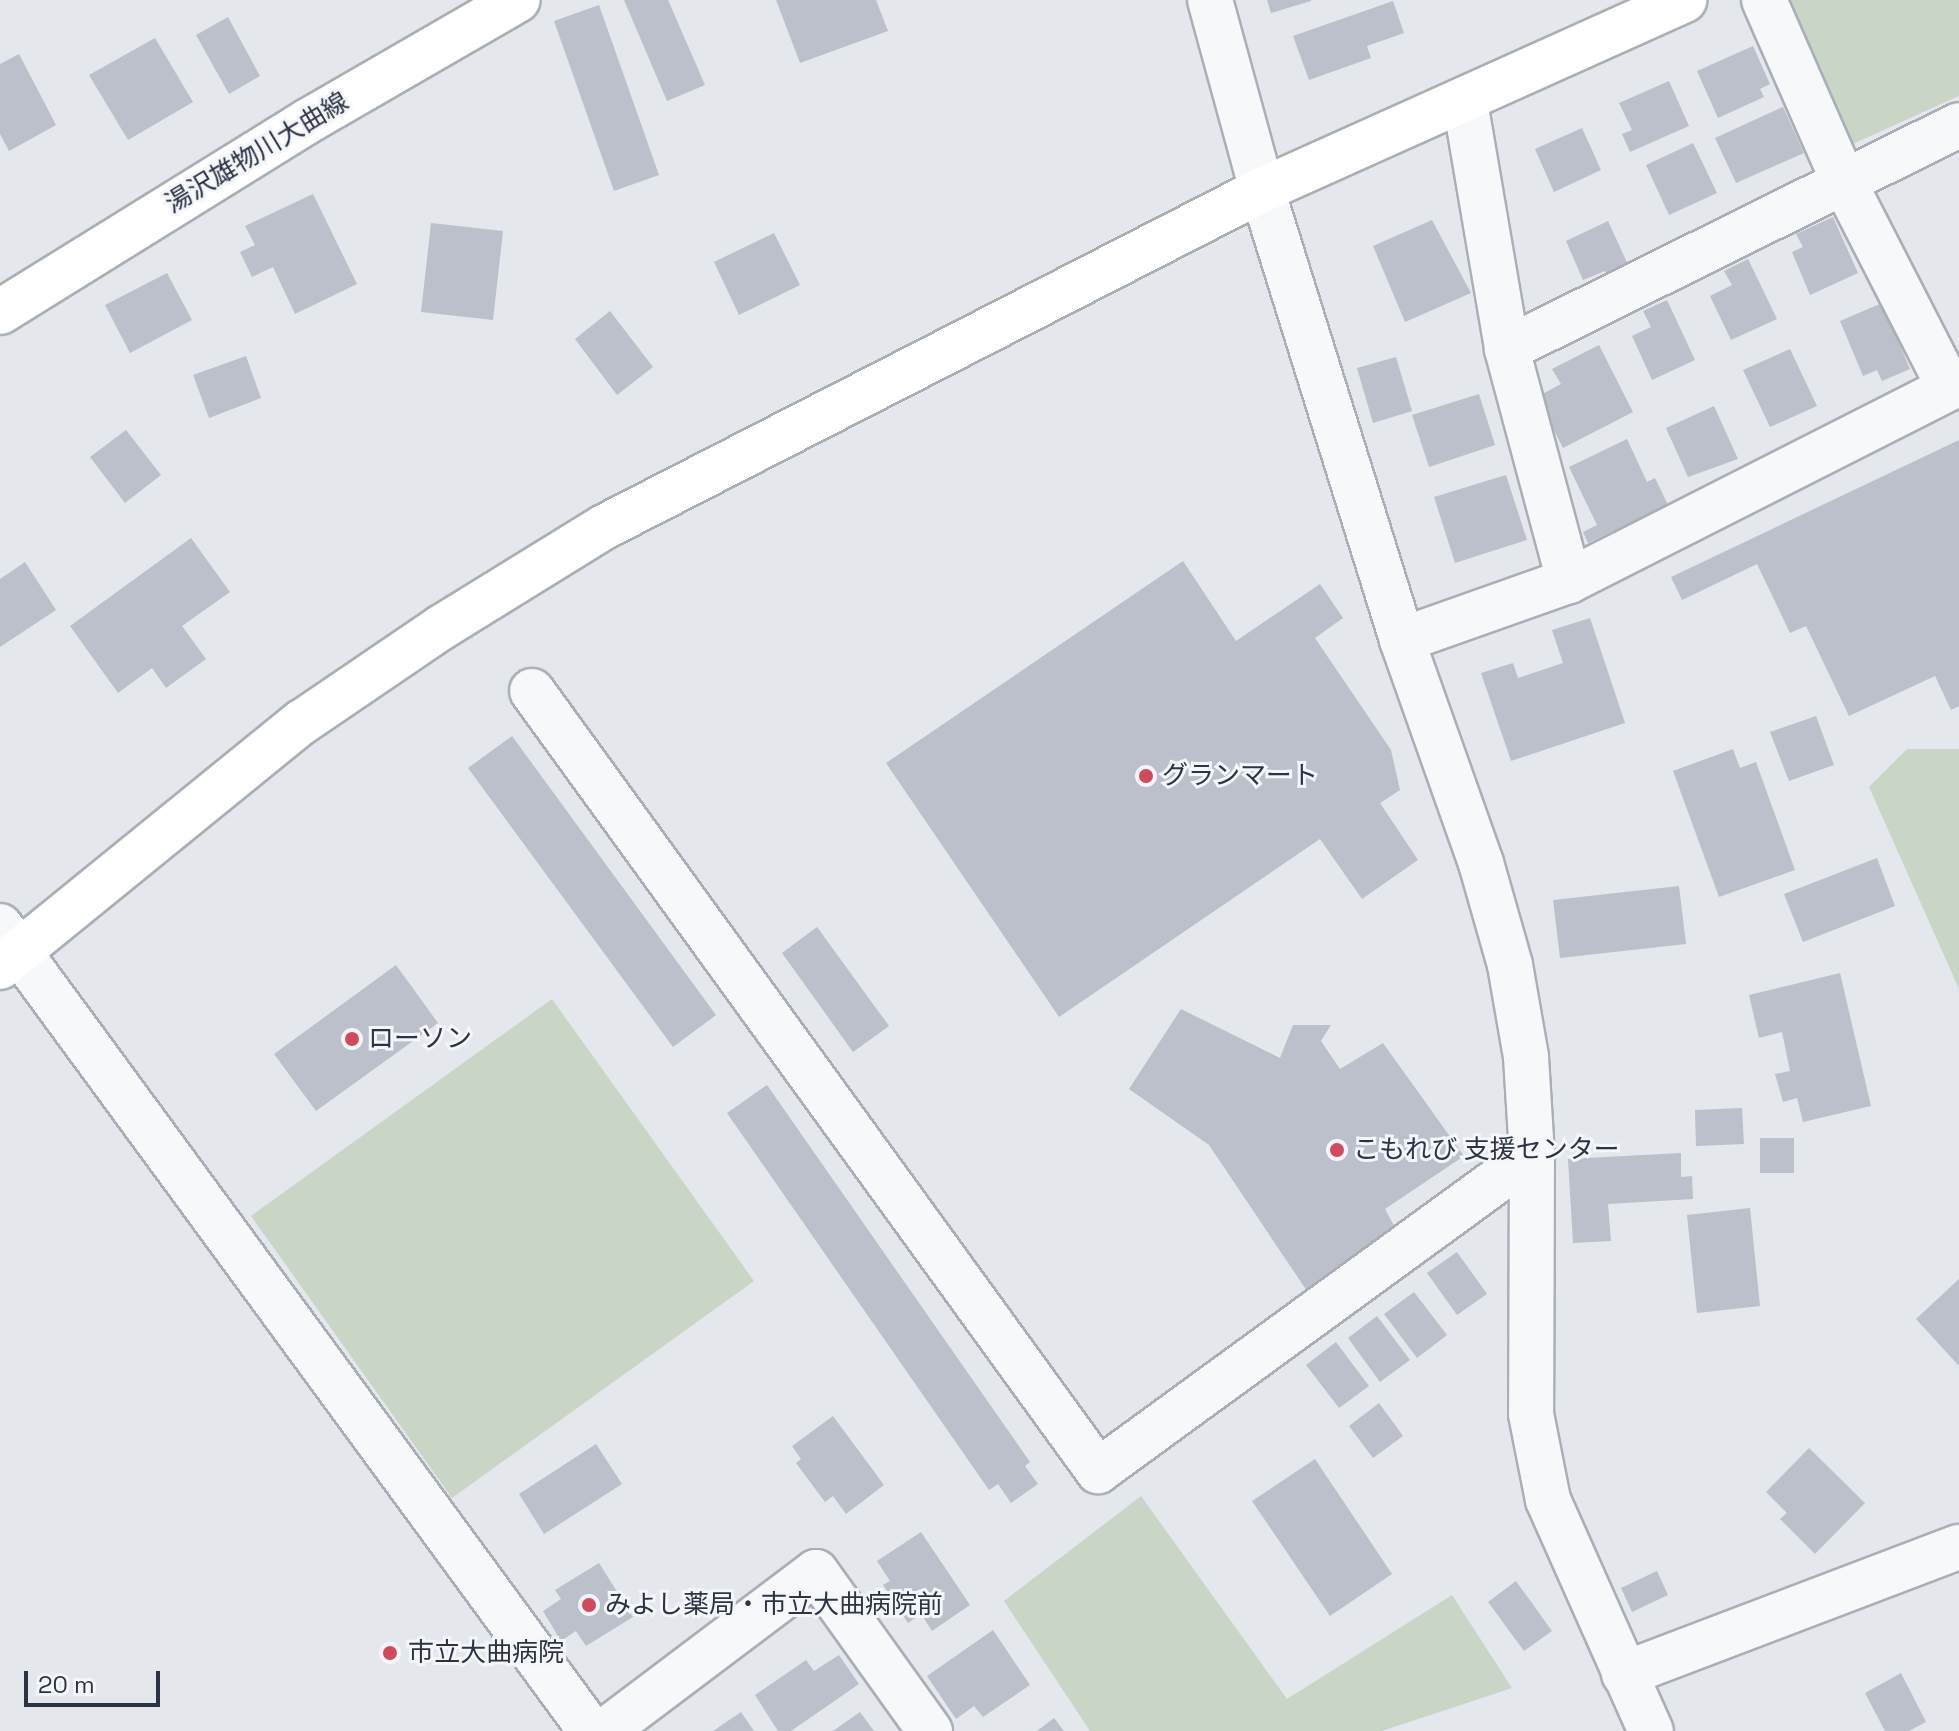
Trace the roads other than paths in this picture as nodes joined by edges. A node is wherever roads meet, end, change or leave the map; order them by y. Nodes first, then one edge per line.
1 (518, 0) edge
2 (1210, 0) edge
3 (1684, 0) edge
4 (1764, 0) edge
5 (1465, 102) junction
6 (1959, 125) edge
7 (1844, 182) junction
8 (1262, 190) junction
9 (0, 312) edge
10 (1507, 349) junction
11 (1954, 385) edge
12 (1569, 581) junction
13 (1402, 640) junction
14 (532, 691) dead end
15 (6, 948) edge
16 (1532, 1155) junction
17 (1959, 1547) edge
18 (1624, 1674) junction
19 (591, 1731) edge
20 (605, 1731) edge
21 (930, 1731) edge
22 (1651, 1731) edge

1 - 9 street, 湯沢雄物川大曲線
2 - 8 street
3 - 5 street
4 - 7 street
5 - 8 street
5 - 10 street
6 - 7 street
7 - 10 street
7 - 11 street
8 - 13 street
8 - 15 street
10 - 12 street
11 - 12 street
12 - 13 street
13 - 16 street
14 - 16 street
15 - 19 street
16 - 18 street
17 - 18 street
18 - 22 street
20 - 21 street

